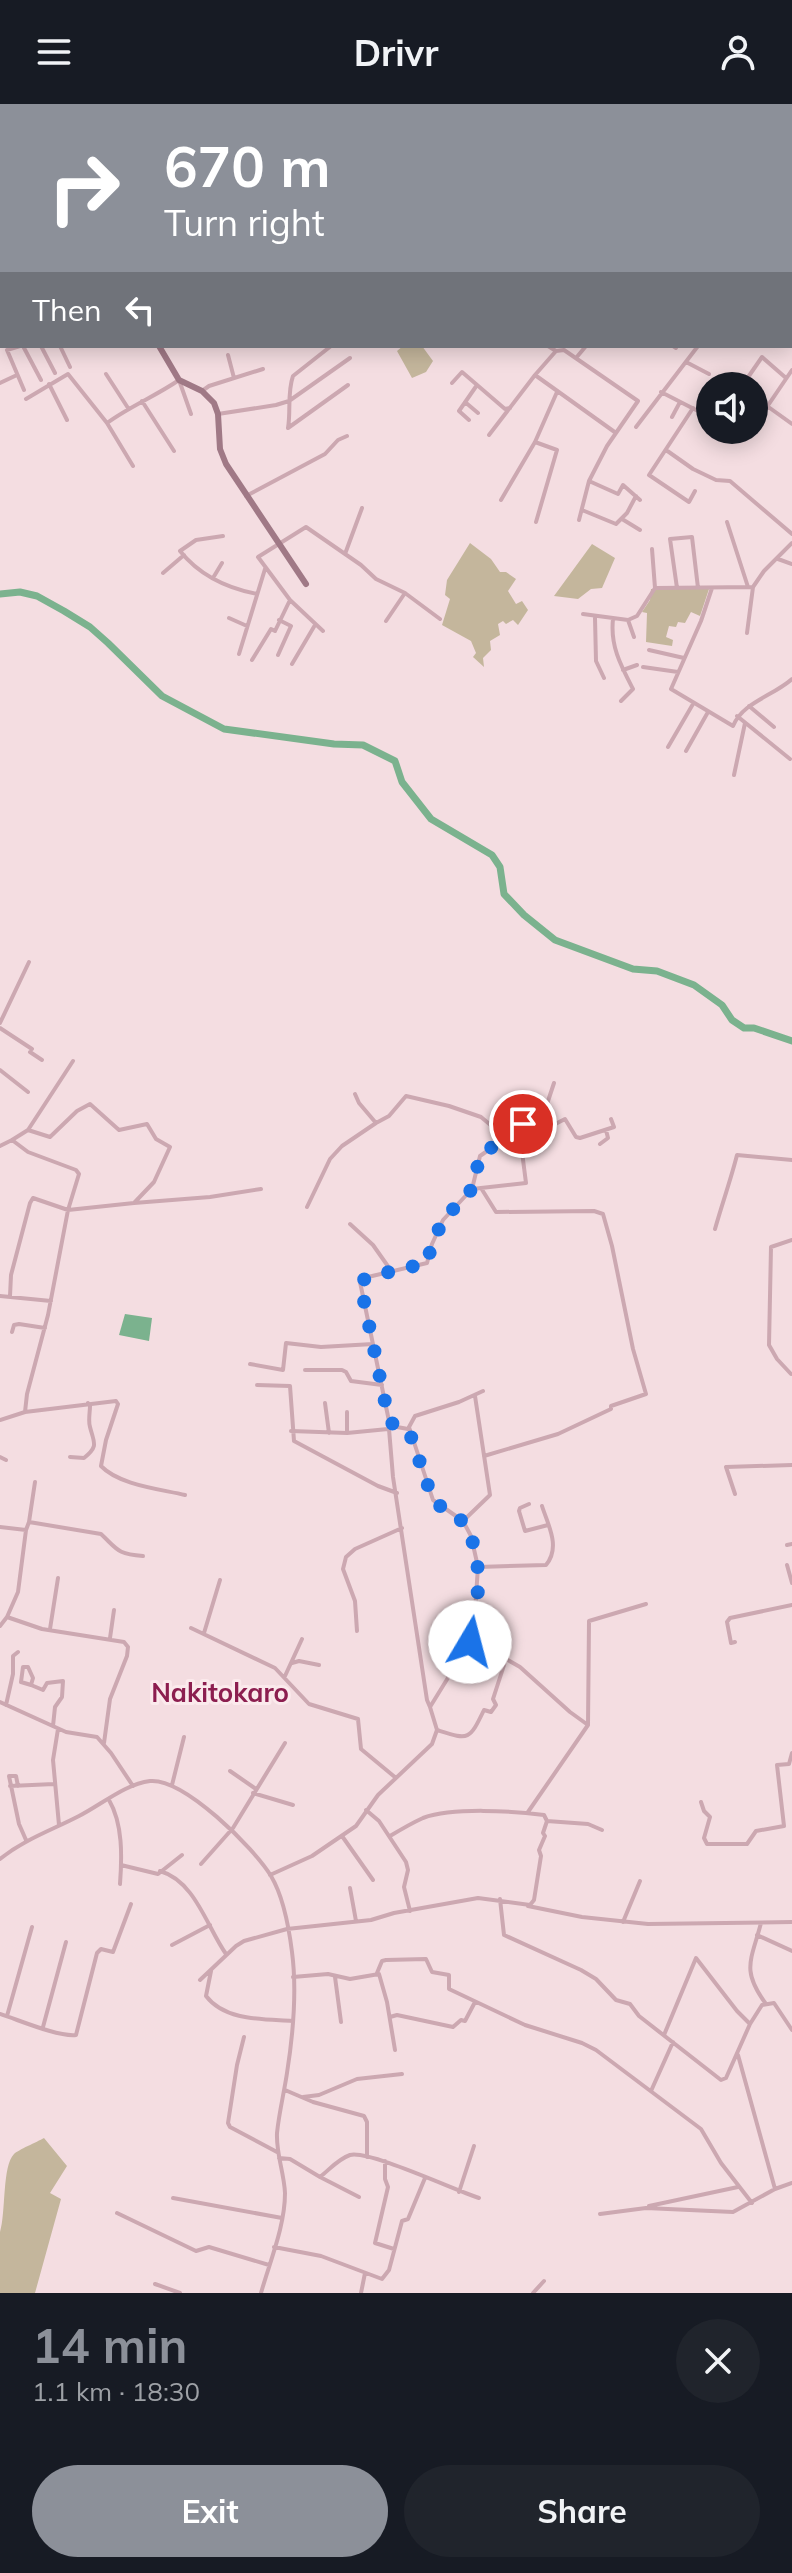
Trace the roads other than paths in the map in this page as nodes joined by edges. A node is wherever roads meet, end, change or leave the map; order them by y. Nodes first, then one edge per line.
1 (14, 348) edge
2 (23, 348) edge
3 (42, 348) edge
4 (61, 348) edge
5 (160, 348) edge
6 (328, 348) edge
7 (551, 348) edge
8 (584, 348) edge
9 (696, 348) edge
10 (556, 351) junction
11 (228, 355) dead end
12 (350, 358) dead end
13 (576, 358) junction
14 (686, 362) junction
15 (70, 367) dead end
16 (263, 369) dead end
17 (792, 370) edge
18 (705, 372) edge
19 (752, 372) edge
20 (55, 373) dead end
21 (106, 374) dead end
22 (17, 375) junction
23 (535, 375) junction
24 (234, 378) junction
25 (786, 378) junction
26 (41, 380) dead end
27 (179, 380) junction
28 (0, 383) edge
29 (452, 383) dead end
30 (49, 384) junction
31 (348, 385) dead end
32 (477, 385) junction
33 (24, 390) dead end
34 (202, 391) junction
35 (557, 392) junction
36 (661, 392) junction
37 (26, 399) dead end
38 (142, 401) junction
39 (289, 401) junction
40 (465, 402) junction
41 (680, 402) junction
42 (768, 405) edge
43 (768, 407) edge
44 (128, 408) junction
45 (510, 408) junction
46 (693, 408) junction
47 (696, 411) edge
48 (478, 413) dead end
49 (191, 414) dead end
50 (218, 414) junction
51 (672, 417) dead end
52 (67, 420) dead end
53 (469, 420) dead end
54 (107, 423) junction
55 (792, 424) edge
56 (636, 427) dead end
57 (616, 433) junction
58 (489, 435) dead end
59 (347, 436) dead end
60 (535, 442) junction
61 (666, 450) junction
62 (174, 451) dead end
63 (133, 466) dead end
64 (589, 481) junction
65 (695, 491) dead end
66 (246, 496) junction
67 (501, 500) dead end
68 (362, 508) dead end
69 (582, 510) junction
70 (622, 519) junction
71 (579, 520) dead end
72 (536, 522) dead end
73 (727, 522) dead end
74 (640, 530) dead end
75 (792, 534) edge
76 (223, 536) dead end
77 (792, 543) edge
78 (279, 544) junction
79 (652, 549) dead end
80 (345, 554) junction
81 (184, 555) junction
82 (778, 559) junction
83 (222, 563) dead end
84 (792, 564) edge
85 (265, 569) junction
86 (163, 573) dead end
87 (212, 579) junction
88 (306, 584) dead end
89 (750, 587) junction
90 (655, 588) junction
91 (677, 588) junction
92 (698, 588) junction
93 (712, 588) junction
94 (405, 593) junction
95 (257, 594) junction
96 (290, 600) junction
97 (583, 614) dead end
98 (595, 617) junction
99 (229, 618) dead end
100 (440, 619) dead end
101 (613, 619) junction
102 (279, 620) junction
103 (628, 620) junction
104 (386, 621) dead end
105 (315, 625) junction
106 (247, 626) junction
107 (323, 631) dead end
108 (747, 633) dead end
109 (634, 637) dead end
110 (232, 641) dead end
111 (241, 645) junction
112 (649, 650) dead end
113 (239, 654) dead end
114 (278, 655) dead end
115 (684, 658) junction
116 (252, 660) dead end
117 (292, 664) dead end
118 (623, 670) junction
119 (678, 672) junction
120 (604, 678) dead end
121 (792, 679) edge
122 (621, 701) dead end
123 (693, 703) junction
124 (749, 706) junction
125 (708, 712) junction
126 (737, 716) junction
127 (745, 723) junction
128 (774, 727) dead end
129 (668, 747) dead end
130 (686, 751) dead end
131 (790, 759) dead end
132 (734, 775) dead end
133 (29, 962) dead end
134 (1, 1029) edge
135 (42, 1060) dead end
136 (73, 1061) dead end
137 (0, 1070) edge
138 (554, 1083) dead end
139 (28, 1092) dead end
140 (355, 1094) dead end
141 (504, 1102) dead end
142 (611, 1119) dead end
143 (376, 1123) junction
144 (525, 1123) junction
145 (28, 1130) junction
146 (516, 1130) junction
147 (606, 1130) junction
148 (506, 1138) junction
149 (12, 1140) junction
150 (600, 1144) dead end
151 (0, 1146) edge
152 (792, 1160) edge
153 (481, 1188) junction
154 (261, 1189) dead end
155 (472, 1189) junction
156 (134, 1203) junction
157 (307, 1207) dead end
158 (68, 1210) junction
159 (350, 1224) dead end
160 (715, 1229) dead end
161 (792, 1240) edge
162 (392, 1272) junction
163 (0, 1296) edge
164 (10, 1296) junction
165 (51, 1301) junction
166 (45, 1328) junction
167 (12, 1332) dead end
168 (373, 1344) junction
169 (250, 1364) dead end
170 (305, 1370) dead end
171 (791, 1374) edge
172 (792, 1381) edge
173 (257, 1385) dead end
174 (382, 1385) junction
175 (483, 1391) dead end
176 (475, 1396) junction
177 (88, 1403) junction
178 (325, 1403) dead end
179 (25, 1412) junction
180 (347, 1412) dead end
181 (0, 1420) edge
182 (391, 1427) junction
183 (291, 1431) junction
184 (409, 1431) junction
185 (329, 1433) junction
186 (347, 1433) junction
187 (484, 1456) junction
188 (0, 1457) edge
189 (70, 1457) dead end
190 (6, 1460) dead end
191 (792, 1465) edge
192 (35, 1482) dead end
193 (397, 1493) junction
194 (735, 1494) dead end
195 (185, 1495) dead end
196 (529, 1504) dead end
197 (542, 1506) dead end
198 (463, 1521) junction
199 (29, 1522) junction
200 (548, 1525) junction
201 (0, 1527) edge
202 (402, 1528) junction
203 (26, 1530) junction
204 (143, 1556) dead end
205 (787, 1565) dead end
206 (478, 1567) junction
207 (58, 1578) dead end
208 (220, 1580) dead end
209 (792, 1583) edge
210 (646, 1604) dead end
211 (792, 1605) edge
212 (114, 1610) dead end
213 (7, 1617) junction
214 (0, 1626) edge
215 (191, 1628) dead end
216 (50, 1629) junction
217 (357, 1631) dead end
218 (204, 1633) junction
219 (472, 1634) junction
220 (110, 1638) junction
221 (302, 1639) dead end
222 (735, 1642) dead end
223 (18, 1652) dead end
224 (506, 1659) junction
225 (292, 1663) junction
226 (319, 1665) dead end
227 (285, 1676) junction
228 (31, 1685) dead end
229 (0, 1702) edge
230 (6, 1705) junction
231 (430, 1707) junction
232 (588, 1725) junction
233 (55, 1728) junction
234 (437, 1730) junction
235 (184, 1737) dead end
236 (104, 1743) junction
237 (285, 1743) dead end
238 (792, 1753) edge
239 (230, 1771) dead end
240 (396, 1778) junction
241 (54, 1784) junction
242 (172, 1785) junction
243 (10, 1786) junction
244 (18, 1786) junction
245 (133, 1786) junction
246 (255, 1791) junction
247 (109, 1800) junction
248 (701, 1802) dead end
249 (293, 1805) dead end
250 (366, 1810) junction
251 (528, 1812) junction
252 (547, 1821) junction
253 (59, 1825) junction
254 (602, 1830) dead end
255 (229, 1831) junction
256 (342, 1836) junction
257 (390, 1836) junction
258 (26, 1840) junction
259 (182, 1855) dead end
260 (0, 1859) edge
261 (201, 1864) dead end
262 (121, 1865) junction
263 (160, 1871) junction
264 (270, 1875) junction
265 (373, 1880) dead end
266 (640, 1881) dead end
267 (120, 1884) dead end
268 (350, 1888) dead end
269 (500, 1899) junction
270 (514, 1902) junction
271 (131, 1904) dead end
272 (410, 1911) junction
273 (356, 1921) junction
274 (623, 1922) junction
275 (792, 1922) edge
276 (761, 1923) junction
277 (210, 1925) junction
278 (32, 1927) dead end
279 (287, 1929) junction
280 (757, 1935) junction
281 (66, 1942) dead end
282 (172, 1945) dead end
283 (792, 1951) edge
284 (226, 1954) junction
285 (211, 1971) junction
286 (377, 1973) junction
287 (293, 1977) junction
288 (335, 1977) junction
289 (200, 1980) dead end
290 (723, 1994) junction
291 (719, 2001) dead end
292 (475, 2002) junction
293 (766, 2004) junction
294 (0, 2014) edge
295 (7, 2016) junction
296 (390, 2017) junction
297 (292, 2021) junction
298 (341, 2022) dead end
299 (750, 2024) junction
300 (43, 2027) junction
301 (792, 2030) edge
302 (664, 2035) junction
303 (244, 2037) dead end
304 (673, 2042) junction
305 (395, 2050) dead end
306 (738, 2053) junction
307 (402, 2074) dead end
308 (285, 2090) junction
309 (651, 2091) junction
310 (301, 2097) junction
311 (474, 2146) dead end
312 (278, 2155) junction
313 (367, 2157) junction
314 (385, 2161) junction
315 (320, 2177) junction
316 (425, 2178) junction
317 (792, 2183) edge
318 (739, 2187) junction
319 (775, 2189) junction
320 (459, 2192) junction
321 (359, 2197) dead end
322 (173, 2198) dead end
323 (479, 2198) dead end
324 (752, 2203) junction
325 (639, 2208) junction
326 (117, 2213) dead end
327 (600, 2214) dead end
328 (282, 2218) junction
329 (274, 2247) junction
330 (394, 2249) junction
331 (269, 2265) junction
332 (365, 2273) junction
333 (544, 2281) dead end
334 (155, 2284) dead end
335 (180, 2293) edge
336 (261, 2293) edge
337 (361, 2293) edge
338 (533, 2293) edge

1 - 22 street
2 - 26 street
3 - 20 street
4 - 15 street
5 - 27 street
6 - 39 street
7 - 10 street
8 - 13 street
9 - 14 street
10 - 13 street
10 - 23 street
11 - 24 street
12 - 39 street
13 - 57 street
14 - 18 street
14 - 36 street
16 - 24 street
17 - 25 street
19 - 25 street
21 - 44 street
22 - 28 street
22 - 33 street
23 - 35 street
23 - 45 street
24 - 34 street
25 - 42 street
27 - 34 street
27 - 38 street
27 - 49 street
29 - 32 street
30 - 37 street
30 - 52 street
30 - 54 street
31 - 39 street
32 - 40 street
32 - 45 street
34 - 50 street
35 - 57 street
35 - 60 street
36 - 41 street
36 - 56 street
38 - 44 street
38 - 62 street
39 - 50 street
40 - 48 street
40 - 53 street
41 - 46 street
41 - 51 street
43 - 55 street
44 - 54 street
45 - 58 street
46 - 47 street
46 - 61 street
50 - 66 street
54 - 63 street
57 - 64 street
59 - 66 street
60 - 67 street
60 - 72 street
61 - 65 street
61 - 75 street
64 - 69 street
64 - 70 street
66 - 78 street
68 - 80 street
69 - 70 street
69 - 71 street
70 - 74 street
73 - 89 street
76 - 81 street
77 - 82 street
78 - 80 street
78 - 85 street
78 - 88 street
79 - 90 street
80 - 94 street
81 - 86 street
81 - 87 street
82 - 84 street
82 - 89 street
83 - 87 street
85 - 95 street
85 - 96 street
87 - 95 street
89 - 93 street
89 - 108 street
90 - 91 street
90 - 103 street
91 - 92 street
91 - 92 street
92 - 93 street
93 - 115 street
94 - 100 street
94 - 104 street
95 - 106 street
96 - 102 street
96 - 105 street
97 - 98 street
98 - 101 street
98 - 120 street
99 - 106 street
101 - 103 street
101 - 118 street
102 - 114 street
102 - 116 street
103 - 109 street
105 - 107 street
105 - 117 street
106 - 111 street
110 - 111 street
111 - 113 street
112 - 115 street
115 - 119 street
118 - 119 street
118 - 122 street
119 - 123 street
121 - 124 street
123 - 125 street
123 - 129 street
124 - 126 street
124 - 128 street
125 - 126 street
125 - 130 street
126 - 127 street
127 - 131 street
127 - 132 street
133 - 134 street
134 - 135 street
136 - 145 street
137 - 139 street
138 - 144 street
140 - 143 street
141 - 144 street
142 - 147 street
143 - 148 street
143 - 157 street
144 - 146 street
144 - 147 street
145 - 149 street
145 - 156 street
146 - 148 street
146 - 153 street
147 - 150 street
148 - 155 street
149 - 151 street
149 - 158 street
152 - 160 street
153 - 155 street
153 - 187 street
154 - 156 street
155 - 162 street
156 - 158 street
158 - 164 street
158 - 165 street
159 - 162 street
161 - 171 street
162 - 168 street
163 - 164 street
164 - 165 street
165 - 166 street
166 - 167 street
166 - 179 street
168 - 169 street
168 - 174 street
170 - 174 street
171 - 172 street
173 - 183 street
174 - 182 street
175 - 176 street
176 - 184 street
176 - 187 street
177 - 179 street
177 - 189 street
177 - 195 street
178 - 185 street
179 - 181 street
180 - 186 street
182 - 184 street
182 - 186 street
182 - 193 street
183 - 185 street
183 - 193 street
184 - 198 street
185 - 186 street
187 - 198 street
188 - 190 street
191 - 194 street
192 - 199 street
193 - 202 street
196 - 200 street
197 - 200 street
198 - 206 street
199 - 203 street
199 - 204 street
200 - 206 street
201 - 203 street
202 - 217 street
202 - 231 street
203 - 213 street
205 - 209 street
206 - 219 street
207 - 216 street
208 - 218 street
210 - 232 street
211 - 222 street
212 - 220 street
213 - 214 street
213 - 216 street
215 - 218 street
216 - 220 street
218 - 227 street
219 - 224 street
219 - 231 street
220 - 236 street
221 - 225 street
223 - 230 street
224 - 232 street
224 - 234 street
225 - 226 street
225 - 227 street
227 - 240 street
228 - 233 street
229 - 230 street
230 - 233 street
231 - 234 street
232 - 251 street
233 - 236 street
233 - 241 street
234 - 240 street
235 - 242 street
236 - 245 street
237 - 246 street
238 - 248 street
239 - 246 street
240 - 250 street
241 - 244 street
241 - 253 street
242 - 245 street
242 - 255 street
243 - 244 street
243 - 244 street
243 - 258 street
245 - 247 street
246 - 249 street
246 - 255 street
247 - 253 street
247 - 262 street
250 - 256 street
250 - 257 street
251 - 252 street
251 - 257 street
252 - 254 street
252 - 270 street
253 - 258 street
255 - 261 street
255 - 264 street
256 - 264 street
256 - 265 street
257 - 272 street
258 - 260 street
259 - 263 street
262 - 263 street
262 - 267 street
263 - 277 street
264 - 279 street
266 - 274 street
268 - 273 street
269 - 270 street
269 - 272 street
269 - 302 street
270 - 274 street
271 - 300 street
272 - 273 street
273 - 279 street
274 - 276 street
275 - 276 street
276 - 280 street
277 - 282 street
277 - 284 street
278 - 295 street
279 - 284 street
279 - 287 street
280 - 283 street
280 - 293 street
281 - 300 street
284 - 285 street
285 - 289 street
285 - 297 street
286 - 288 street
286 - 292 street
286 - 296 street
287 - 288 street
287 - 297 street
288 - 298 street
290 - 291 street
290 - 299 street
290 - 302 street
292 - 296 street
292 - 309 street
293 - 299 street
293 - 301 street
294 - 295 street
295 - 300 street
296 - 305 street
297 - 308 street
299 - 306 street
302 - 304 street
303 - 312 street
304 - 306 street
304 - 309 street
306 - 319 street
307 - 310 street
308 - 310 street
308 - 312 street
309 - 318 street
310 - 313 street
311 - 320 street
312 - 315 street
312 - 328 street
313 - 314 street
313 - 315 street
314 - 316 street
314 - 330 street
315 - 321 street
316 - 320 street
316 - 330 street
317 - 319 street
318 - 324 street
318 - 325 street
319 - 324 street
320 - 323 street
322 - 328 street
324 - 325 street
325 - 327 street
326 - 331 street
328 - 329 street
329 - 331 street
329 - 332 street
330 - 332 street
331 - 336 street
332 - 337 street
333 - 338 street
334 - 335 street

